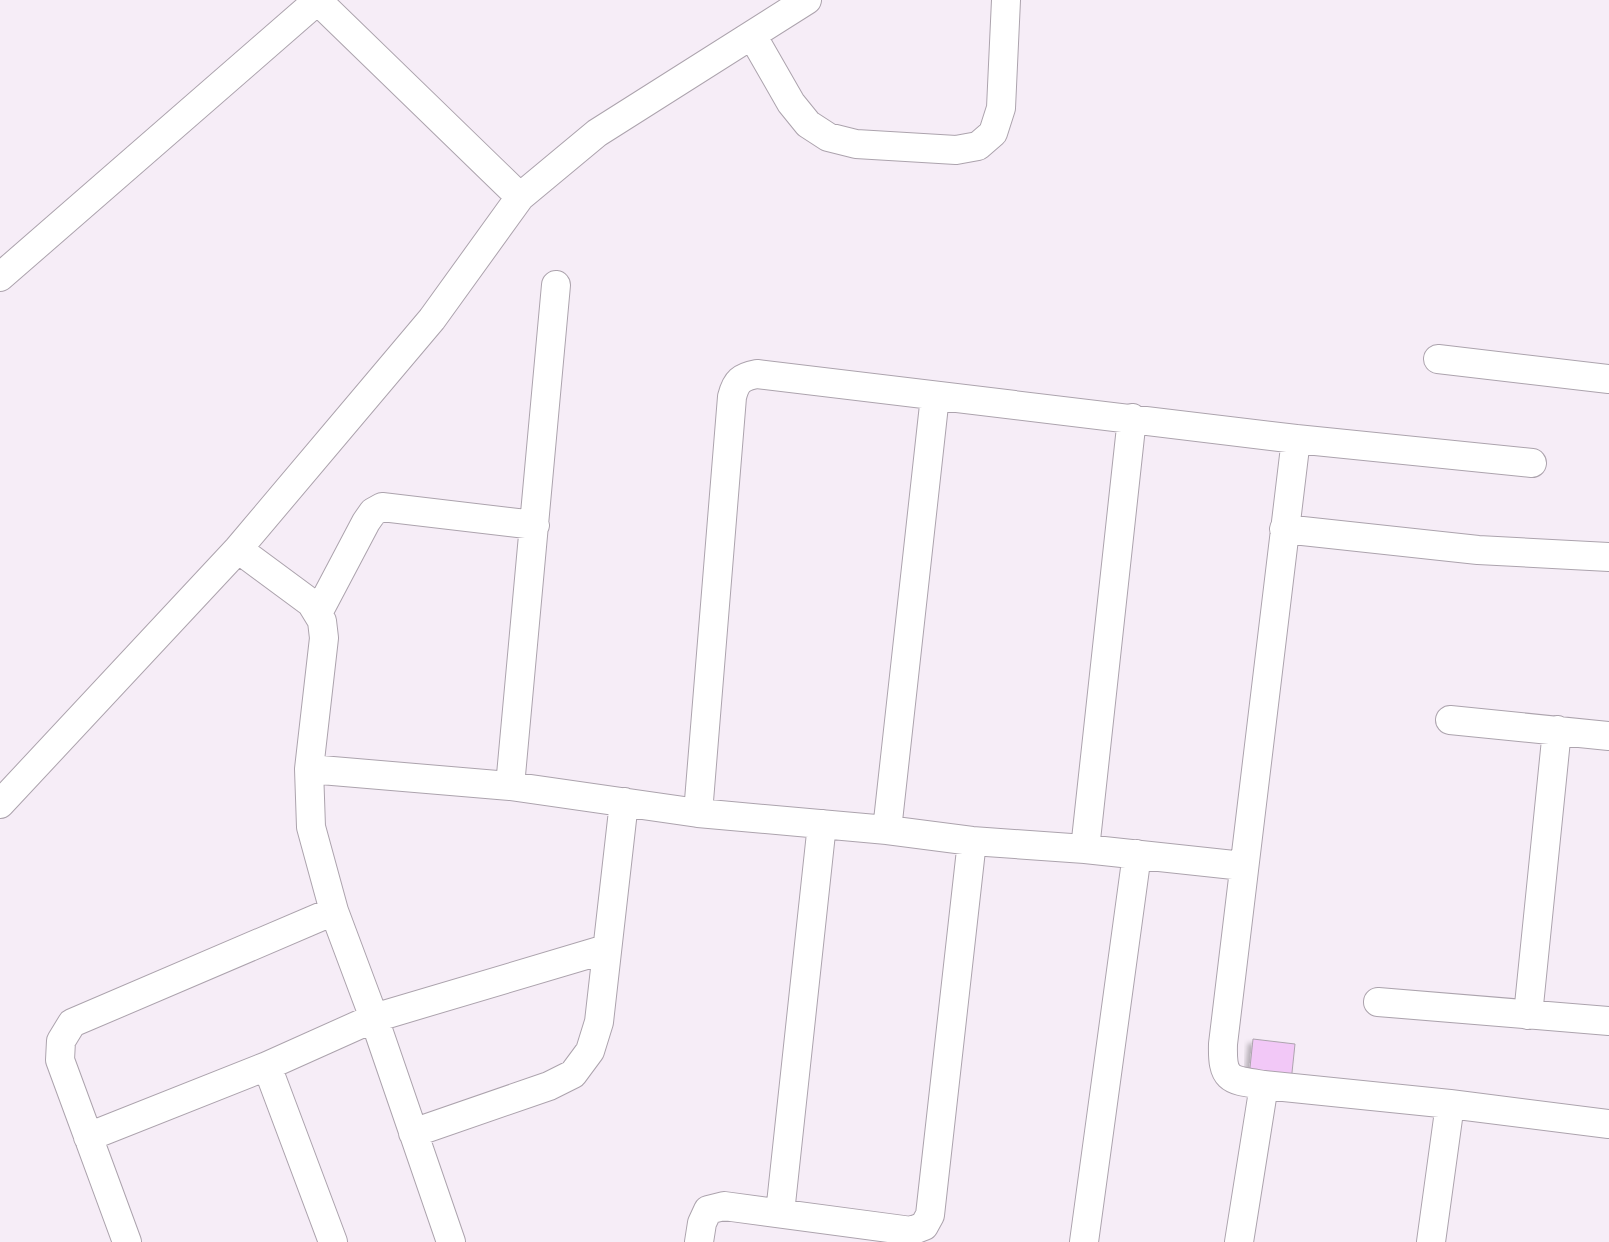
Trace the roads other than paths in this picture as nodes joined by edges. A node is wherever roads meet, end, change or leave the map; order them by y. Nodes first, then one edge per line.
1 (317, 0) edge
2 (807, 0) edge
3 (1006, 0) edge
4 (752, 35) junction
5 (520, 197) junction
6 (0, 277) edge
7 (556, 286) dead end
8 (1438, 359) dead end
9 (1609, 379) edge
10 (935, 396) junction
11 (1132, 418) junction
12 (1296, 439) junction
13 (1532, 463) dead end
14 (535, 524) junction
15 (1284, 530) junction
16 (238, 549) junction
17 (1609, 557) edge
18 (318, 613) junction
19 (1450, 720) dead end
20 (1557, 730) junction
21 (1609, 736) edge
22 (309, 770) junction
23 (510, 786) junction
24 (624, 802) junction
25 (0, 804) edge
26 (698, 813) junction
27 (822, 824) junction
28 (887, 830) junction
29 (972, 841) junction
30 (1085, 849) junction
31 (1137, 854) junction
32 (1243, 866) junction
33 (334, 911) junction
34 (606, 949) junction
35 (1378, 1002) dead end
36 (1528, 1016) junction
37 (374, 1018) junction
38 (1609, 1021) edge
39 (267, 1066) junction
40 (1264, 1085) junction
41 (1450, 1104) junction
42 (1609, 1124) edge
43 (413, 1133) junction
44 (88, 1137) junction
45 (780, 1213) junction
46 (126, 1242) edge
47 (333, 1242) edge
48 (451, 1242) edge
49 (699, 1242) edge
50 (1084, 1242) edge
51 (1239, 1242) edge
52 (1431, 1242) edge

1 - 5 street
1 - 6 street
2 - 4 street
3 - 4 street
4 - 5 street
5 - 16 street
7 - 14 street
8 - 9 street
10 - 11 street
10 - 26 street
10 - 28 street
11 - 12 street
11 - 30 street
12 - 13 street
12 - 15 street
14 - 18 street
14 - 23 street
15 - 17 street
15 - 32 street
16 - 18 street
16 - 25 street
18 - 22 street
19 - 20 street
20 - 21 street
20 - 36 street
22 - 23 street
22 - 33 street
23 - 24 street
24 - 26 street
24 - 34 street
26 - 27 street
27 - 28 street
27 - 45 street
28 - 29 street
29 - 30 street
29 - 45 street
30 - 31 street
31 - 32 street
31 - 50 street
32 - 40 street
33 - 37 street
33 - 44 street
34 - 37 street
34 - 43 street
35 - 36 street
36 - 38 street
37 - 39 street
37 - 43 street
39 - 44 street
39 - 47 street
40 - 41 street
40 - 51 street
41 - 42 street
41 - 52 street
43 - 48 street
44 - 46 street
45 - 49 street

